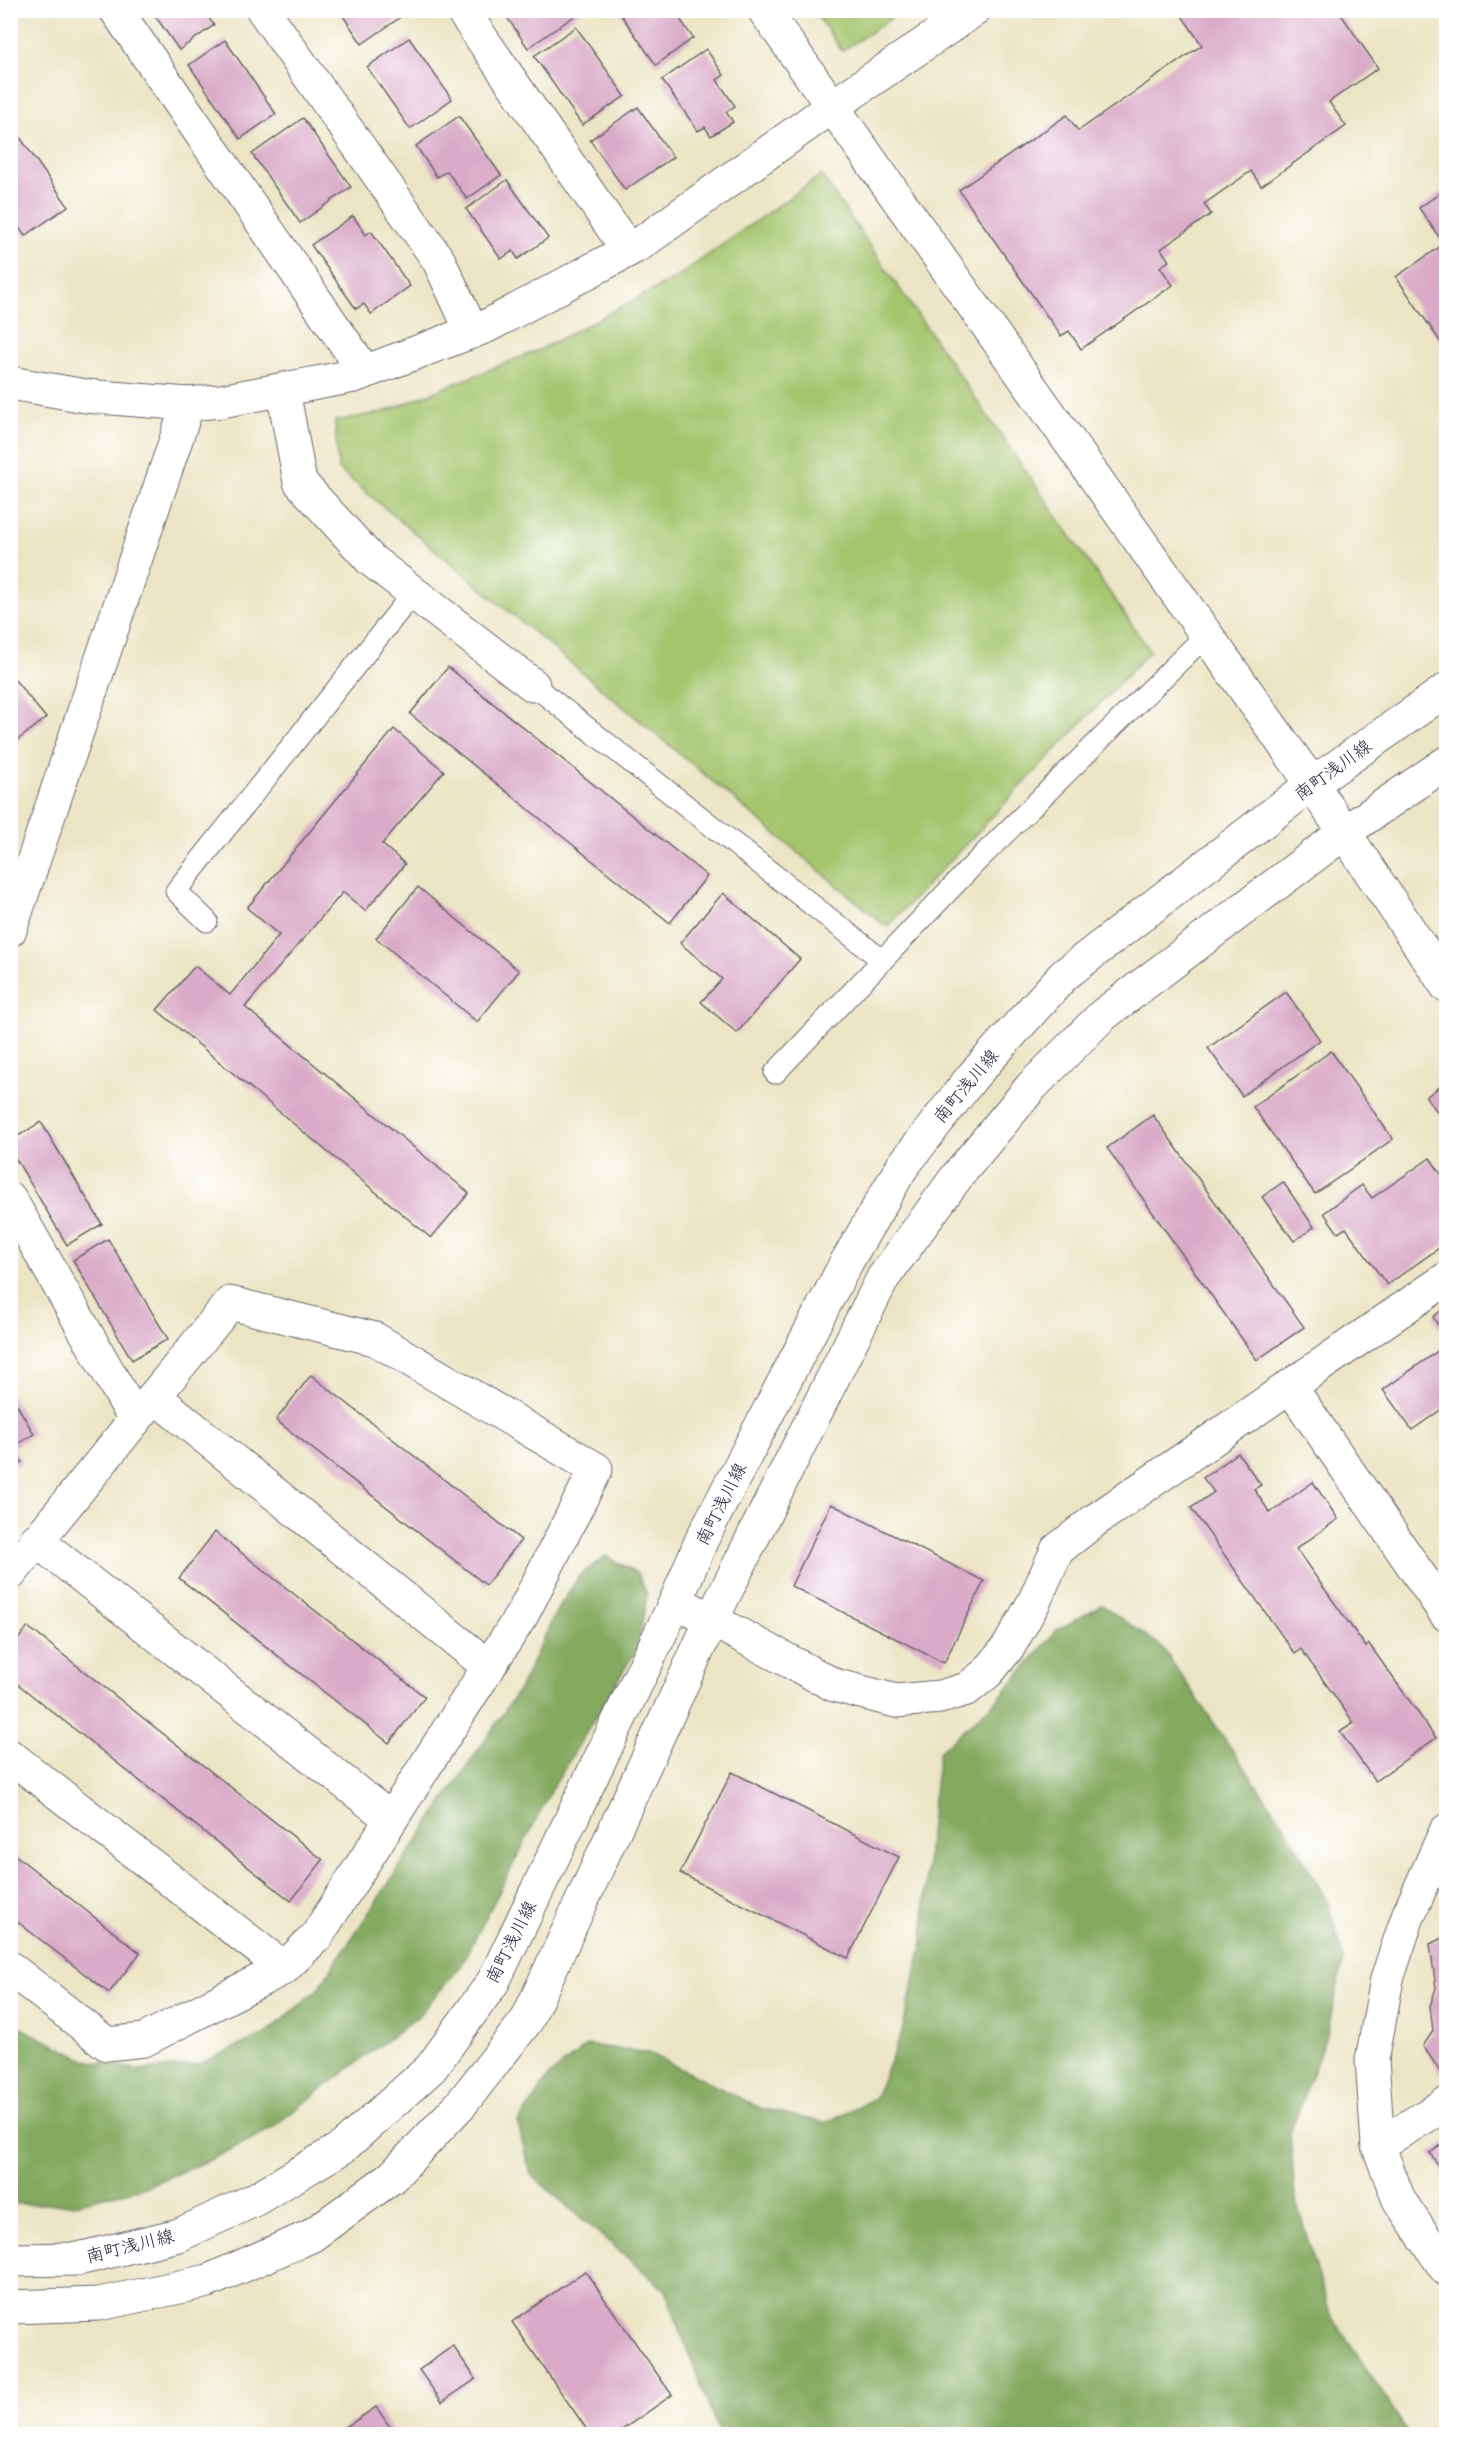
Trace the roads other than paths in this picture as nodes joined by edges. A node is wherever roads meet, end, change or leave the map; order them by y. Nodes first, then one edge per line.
1 (116, 10) edge
2 (263, 10) edge
3 (462, 10) edge
4 (764, 10) edge
5 (974, 10) edge
6 (830, 108) junction
7 (628, 250) junction
8 (472, 332) junction
9 (365, 372) junction
10 (10, 383) edge
11 (283, 390) junction
12 (188, 404) junction
13 (414, 592) junction
14 (1205, 636) junction
15 (533, 685) joint
16 (1446, 690) edge
17 (1446, 763) edge
18 (1312, 784) junction
19 (1345, 832) junction
20 (18, 873) edge
21 (207, 921) dead end
22 (10, 930) edge
23 (882, 960) junction
24 (1446, 985) edge
25 (775, 1073) dead end
26 (10, 1199) edge
27 (1446, 1279) edge
28 (1290, 1386) junction
29 (145, 1407) junction
30 (36, 1540) junction
31 (10, 1574) edge
32 (676, 1601) junction
33 (1446, 1614) edge
34 (711, 1621) junction
35 (489, 1667) junction
36 (10, 1756) edge
37 (391, 1820) junction
38 (1446, 1831) edge
39 (10, 1968) edge
40 (284, 1968) junction
41 (1446, 2104) edge
42 (1378, 2145) junction
43 (10, 2260) edge
44 (1446, 2270) edge
45 (10, 2307) edge

1 - 9 street
2 - 8 street
3 - 7 street
4 - 6 street
5 - 6 street
6 - 7 street
6 - 14 street
7 - 8 street
8 - 9 street
9 - 11 street
10 - 12 street
11 - 12 street
11 - 13 street
12 - 20 street
13 - 15 street
13 - 21 lane
14 - 18 street
14 - 23 lane
15 - 23 lane
16 - 18 street, 南町浅川線
17 - 19 street
18 - 19 street
18 - 32 street, 南町浅川線
19 - 24 street
19 - 34 street
20 - 22 street
23 - 25 lane
26 - 29 street
27 - 28 street
28 - 33 street
28 - 34 street
29 - 30 street
29 - 35 street
29 - 35 street
30 - 31 street
30 - 37 street
32 - 34 street
32 - 43 street, 南町浅川線
34 - 45 street
35 - 37 street
36 - 40 street
37 - 40 street
38 - 42 street
39 - 40 street
41 - 42 street
42 - 44 street

